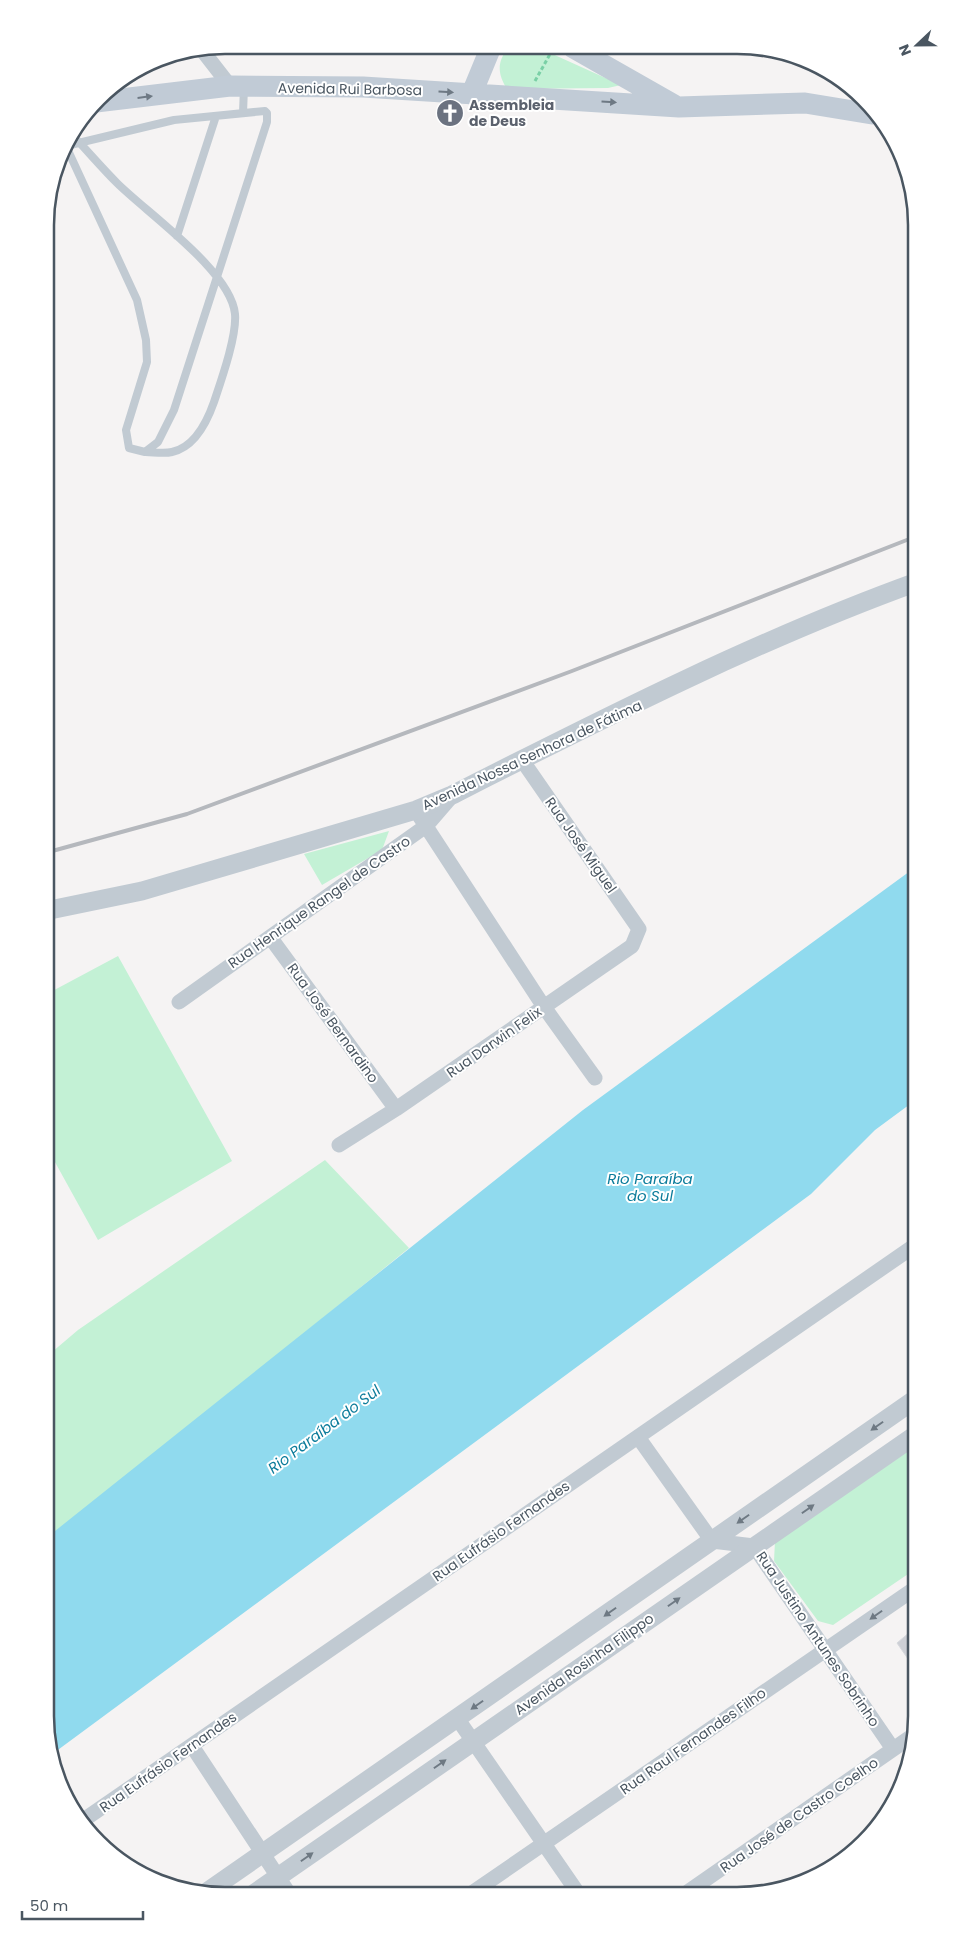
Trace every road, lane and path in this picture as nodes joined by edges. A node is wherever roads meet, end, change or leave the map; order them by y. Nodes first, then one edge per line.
1 (488, 54) edge
2 (550, 54) edge
3 (584, 54) edge
4 (207, 55) edge
5 (237, 86) junction
6 (472, 93) junction
7 (526, 96) junction
8 (107, 101) edge
9 (678, 107) junction
10 (243, 113) junction
11 (867, 113) edge
12 (216, 116) junction
13 (78, 141) joint
14 (69, 154) edge
15 (177, 236) junction
16 (217, 277) junction
17 (145, 452) junction
18 (908, 585) edge
19 (522, 760) junction
20 (421, 818) junction
21 (54, 910) edge
22 (639, 930) joint
23 (270, 937) junction
24 (179, 1002) dead end
25 (544, 1007) junction
26 (595, 1078) dead end
27 (396, 1109) junction
28 (339, 1145) dead end
29 (908, 1250) edge
30 (908, 1404) edge
31 (638, 1436) junction
32 (908, 1440) edge
33 (712, 1541) junction
34 (754, 1546) junction
35 (908, 1593) edge
36 (825, 1650) junction
37 (457, 1718) junction
38 (907, 1740) edge
39 (473, 1741) junction
40 (192, 1746) junction
41 (893, 1749) junction
42 (88, 1817) edge
43 (544, 1844) junction
44 (262, 1853) junction
45 (278, 1876) junction
46 (215, 1887) edge
47 (263, 1887) edge
48 (285, 1887) edge
49 (481, 1887) edge
50 (574, 1887) edge
51 (695, 1887) edge

1 - 6 main road
2 - 7 path
3 - 9 main road
4 - 5 street
5 -> 6 main road, Avenida Rui Barbosa
8 -> 5 main road, Avenida Rui Barbosa
5 - 10 lane
6 - 7 main road, Avenida Rui Barbosa
7 -> 9 main road, Avenida Rui Barbosa
9 - 11 main road, Avenida Rui Barbosa
10 - 12 lane
10 - 16 lane
12 - 13 lane
12 - 15 lane
13 - 15 lane
14 - 17 lane
15 - 16 lane
16 - 17 lane
16 - 17 lane
18 - 19 street, Avenida Nossa Senhora de Fátima
19 - 20 street, Avenida Nossa Senhora de Fátima
19 - 22 street, Rua José Miguel
20 - 21 street, Avenida Nossa Senhora de Fátima
20 - 23 street, Rua Henrique Rangel de Castro
20 - 25 street
22 - 25 street, Rua Darwin Felix
23 - 24 street, Rua Henrique Rangel de Castro
23 - 27 street, Rua José Bernardino
25 - 26 street
25 - 27 street, Rua Darwin Felix
27 - 28 street, Rua Darwin Felix
29 - 31 street, Rua Eufrásio Fernandes
30 -> 33 street, Avenida Rosinha Filippo
31 - 33 street
31 - 40 street, Rua Eufrásio Fernandes
34 -> 32 street, Avenida Rosinha Filippo
33 - 34 street, Rua Justino Antunes Sobrinho
33 -> 37 street, Avenida Rosinha Filippo
34 - 36 street, Rua Justino Antunes Sobrinho
39 -> 34 street, Avenida Rosinha Filippo
35 -> 36 street, Rua Raul Fernandes Filho
36 - 41 street, Rua Justino Antunes Sobrinho
36 - 43 street, Rua Raul Fernandes Filho
37 - 39 street
37 - 44 street, Avenida Rosinha Filippo
38 - 41 street, Rua José de Castro Coelho
39 - 43 street
45 -> 39 street, Avenida Rosinha Filippo
40 - 42 street, Rua Eufrásio Fernandes
40 - 44 street
41 - 51 street, Rua José de Castro Coelho
43 - 49 street, Rua Raul Fernandes Filho
43 - 50 street
44 - 45 street
44 - 46 street, Avenida Rosinha Filippo
45 - 47 street, Avenida Rosinha Filippo
45 - 48 street

